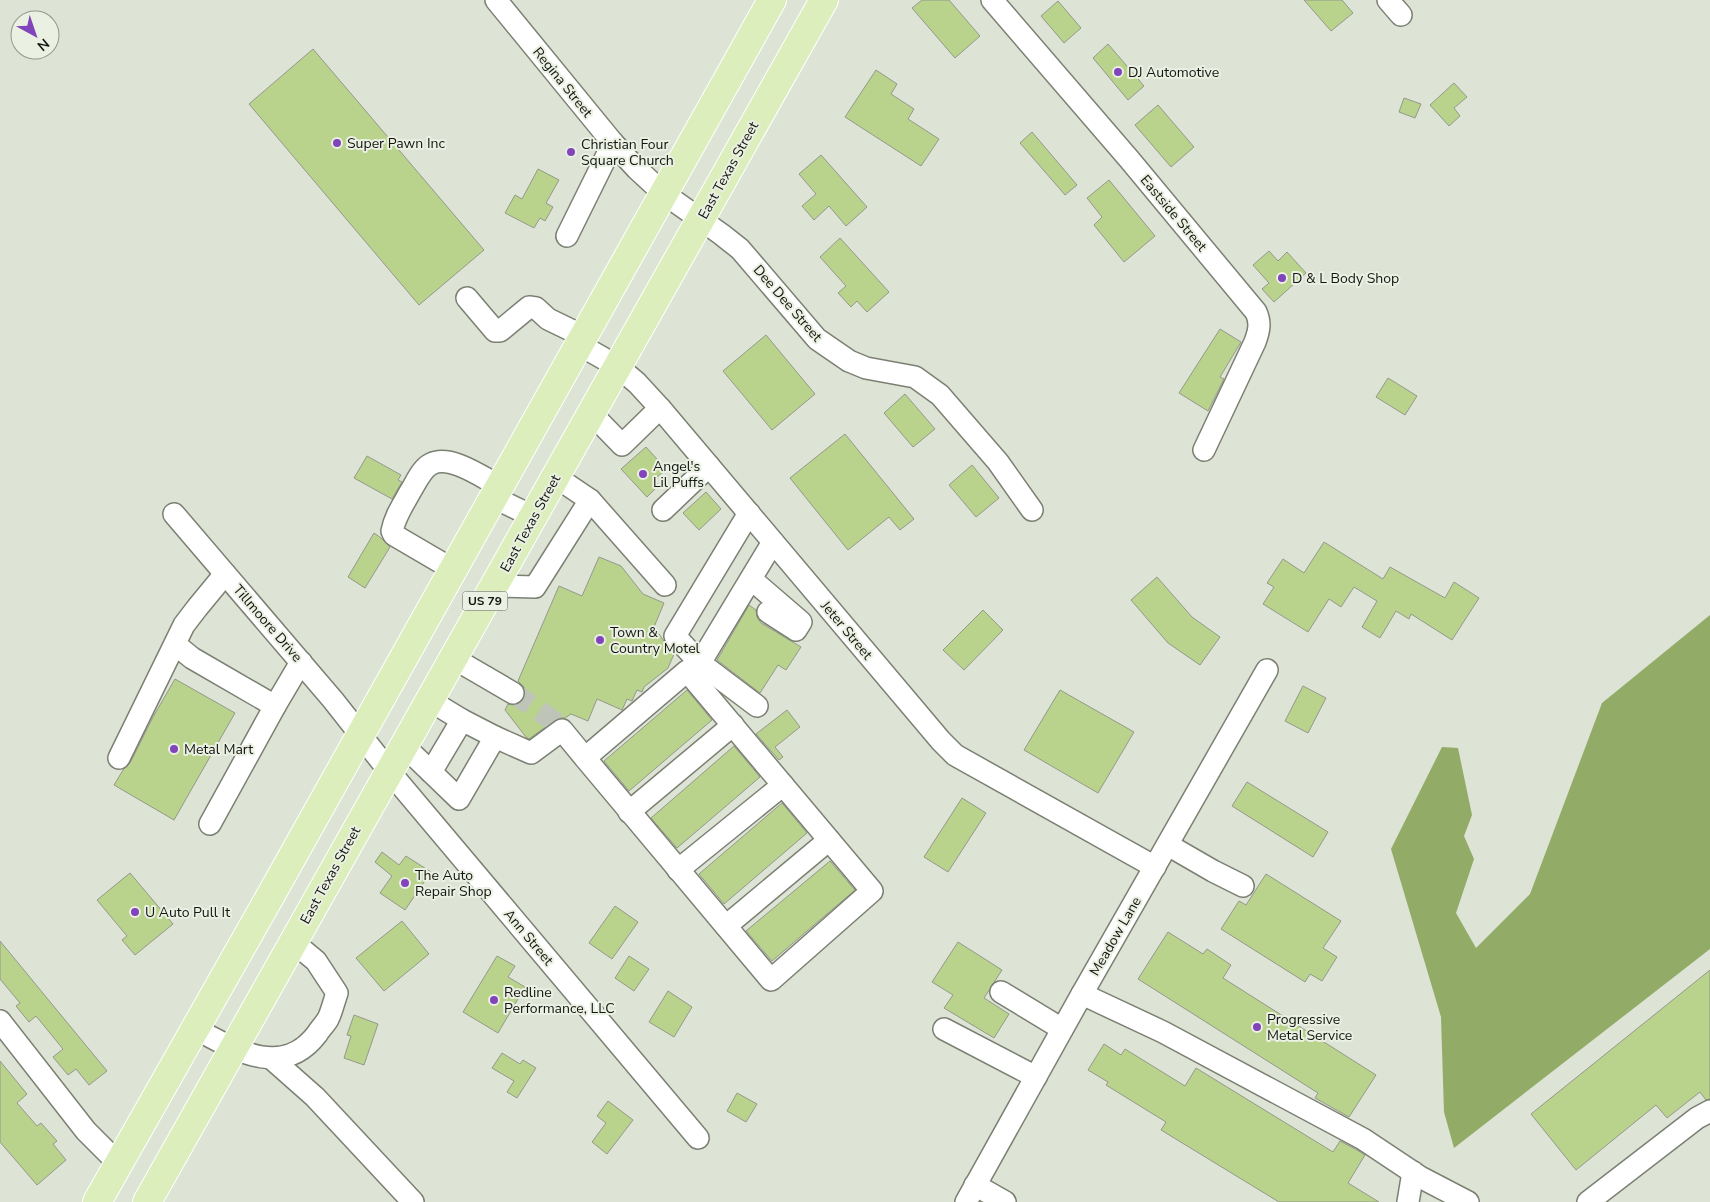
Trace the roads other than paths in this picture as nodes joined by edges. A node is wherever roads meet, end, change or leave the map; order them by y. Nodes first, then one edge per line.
1 (496, 0) edge
2 (772, 0) edge
3 (824, 0) edge
4 (992, 0) edge
5 (613, 143) junction
6 (663, 193) junction
7 (700, 220) junction
8 (567, 236) dead end
9 (467, 298) dead end
10 (581, 340) junction
11 (617, 366) junction
12 (660, 408) junction
13 (591, 414) junction
14 (1204, 450) dead end
15 (708, 466) junction
16 (556, 477) junction
17 (496, 491) junction
18 (590, 500) junction
19 (663, 510) dead end
20 (1032, 510) dead end
21 (749, 513) junction
22 (174, 514) dead end
23 (534, 517) junction
24 (773, 542) junction
25 (452, 569) junction
26 (225, 574) junction
27 (665, 585) dead end
28 (494, 586) junction
29 (746, 587) junction
30 (176, 646) junction
31 (453, 658) junction
32 (301, 662) junction
33 (700, 663) junction
34 (1267, 670) dead end
35 (513, 693) tunnel mouth
36 (429, 700) junction
37 (275, 706) junction
38 (757, 706) dead end
39 (462, 720) junction
40 (733, 726) junction
41 (360, 735) junction
42 (495, 737) junction
43 (403, 745) junction
44 (119, 758) dead end
45 (585, 758) junction
46 (389, 771) junction
47 (431, 772) junction
48 (783, 785) junction
49 (630, 812) junction
50 (210, 824) dead end
51 (829, 840) junction
52 (1168, 845) junction
53 (1155, 867) junction
54 (678, 870) junction
55 (1243, 886) dead end
56 (726, 926) junction
57 (292, 941) junction
58 (1001, 992) dead end
59 (1082, 994) junction
60 (0, 1021) edge
61 (1062, 1028) junction
62 (196, 1029) junction
63 (944, 1029) dead end
64 (232, 1049) junction
65 (272, 1059) junction
66 (1036, 1077) junction
67 (1710, 1111) edge
68 (698, 1138) dead end
69 (119, 1164) junction
70 (1413, 1172) junction
71 (970, 1194) edge
72 (97, 1202) edge
73 (146, 1202) edge
74 (413, 1202) edge
75 (1005, 1202) edge
76 (1408, 1202) edge
77 (1468, 1202) edge
78 (1588, 1202) edge

1 - 5 street, Regina Street
2 - 6 main road, US 79
3 - 7 main road, East Texas Street / US 79
4 - 14 street, Eastside Street
5 - 6 street, Regina Street
5 - 8 street
6 - 7 street, Regina Street
6 - 10 main road, US 79
7 - 11 main road, East Texas Street / US 79
7 - 20 street, Dee Dee Street
9 - 10 street, Jeter Street
10 - 11 street, Jeter Street
10 - 17 main road, US 79
11 - 12 street, Jeter Street
11 - 13 main road, East Texas Street / US 79
12 - 13 street
12 - 15 street, Jeter Street
13 - 16 main road, East Texas Street / US 79
15 - 19 street
15 - 21 street, Jeter Street
16 - 18 street
16 - 23 main road, East Texas Street / US 79
17 - 23 street
17 - 25 main road, US 79
17 - 25 street
18 - 27 street
18 - 28 street
21 - 24 street, Jeter Street
21 - 33 street
22 - 26 street, Tillmoore Drive
23 - 28 main road, East Texas Street / US 79
24 - 29 street
24 - 53 street, Jeter Street
25 - 41 main road, US 79
26 - 30 street
26 - 32 street, Tillmoore Drive
28 - 31 main road, East Texas Street / US 79
29 - 29 street
29 - 33 street
30 - 37 street
30 - 44 street
31 - 35 street
31 - 36 main road, East Texas Street / US 79
32 - 37 street
32 - 41 street, Tillmoore Drive
33 - 38 street
34 - 52 street, Meadow Lane
36 - 39 street
36 - 43 main road, East Texas Street / US 79
37 - 50 street
39 - 42 street
39 - 47 street
40 - 45 street
40 - 48 street
40 - 49 street
41 - 46 street, Ann Street
41 - 62 main road, US 79
42 - 45 street
42 - 47 street
43 - 46 main road, East Texas Street / US 79
43 - 47 street
45 - 49 street
46 - 57 main road, East Texas Street / US 79
46 - 68 street, Ann Street
48 - 51 street
48 - 54 street
49 - 54 street
51 - 56 street
51 - 56 street
52 - 53 street, Meadow Lane
52 - 55 street
53 - 59 street, Meadow Lane
54 - 56 street
57 - 64 main road, East Texas Street / US 79
57 - 65 street
58 - 61 street
59 - 61 street, Meadow Lane
59 - 70 street
60 - 69 street
61 - 66 street, Meadow Lane
62 - 64 street
62 - 69 main road, US 79
63 - 66 street
64 - 65 street
64 - 73 main road, East Texas Street / US 79
65 - 74 street
66 - 71 street, Meadow Lane
67 - 78 street
69 - 72 main road, US 79
70 - 76 street
70 - 77 street
71 - 75 street

